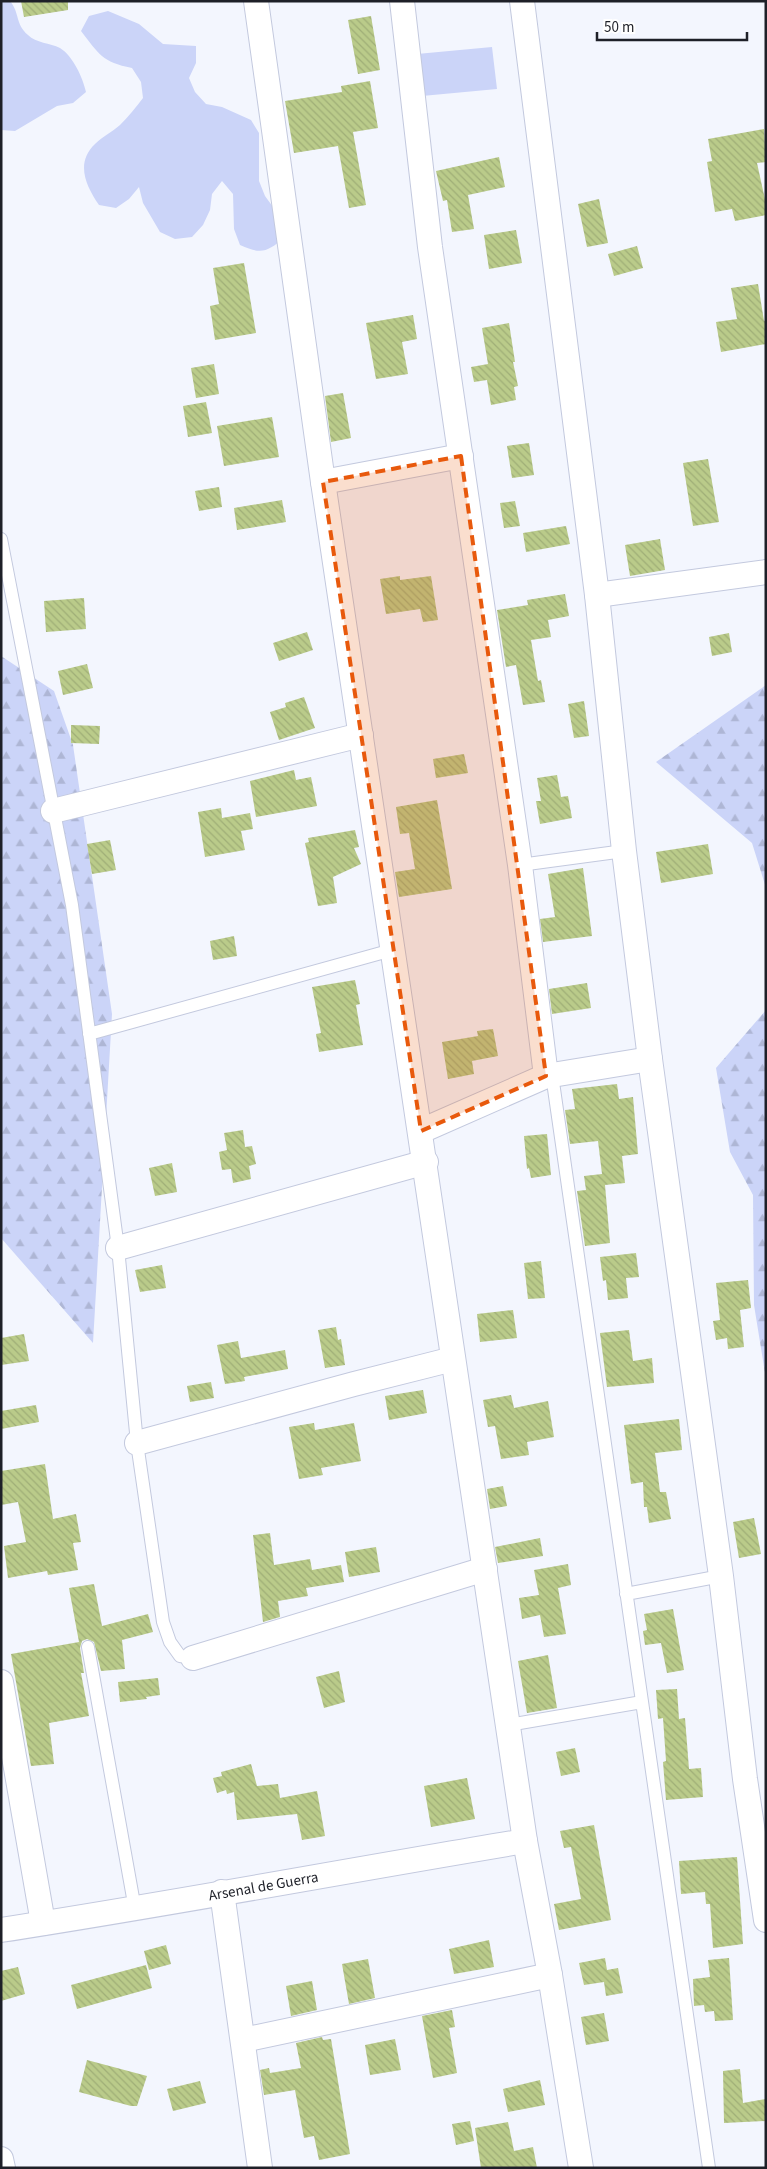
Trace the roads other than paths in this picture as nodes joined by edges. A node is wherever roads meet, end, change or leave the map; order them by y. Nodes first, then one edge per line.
1 (256, 1) edge
2 (402, 1) edge
3 (522, 1) edge
4 (461, 456) junction
5 (323, 482) junction
6 (1, 539) edge
7 (766, 572) edge
8 (597, 595) junction
9 (360, 735) junction
10 (53, 811) junction
11 (624, 851) junction
12 (520, 865) junction
13 (392, 950) junction
14 (89, 1034) junction
15 (650, 1059) junction
16 (549, 1075) junction
17 (421, 1131) junction
18 (426, 1162) junction
19 (118, 1248) junction
20 (453, 1359) junction
21 (138, 1443) junction
22 (484, 1568) junction
23 (721, 1576) junction
24 (626, 1594) junction
25 (88, 1647) dead end
26 (194, 1658) joint
27 (1, 1682) edge
28 (642, 1702) junction
29 (508, 1725) junction
30 (525, 1841) junction
31 (222, 1892) junction
32 (135, 1909) junction
33 (766, 1920) edge
34 (43, 1924) junction
35 (1, 1930) edge
36 (550, 1975) junction
37 (243, 2040) junction
38 (1, 2159) edge
39 (3, 2168) edge
40 (260, 2168) edge
41 (581, 2168) edge
42 (709, 2168) edge

1 - 5 street
2 - 4 street
3 - 8 street
4 - 5 street
4 - 12 street
5 - 9 street
6 - 10 lane
7 - 8 street
8 - 11 street
9 - 10 street
9 - 13 street
10 - 14 lane
11 - 12 lane
11 - 15 street
12 - 16 street
13 - 14 lane
13 - 17 street
14 - 19 lane
15 - 16 street
15 - 23 street
16 - 17 street
16 - 24 lane
17 - 18 street
18 - 19 street
18 - 20 street
19 - 21 lane
20 - 21 street
20 - 22 street
21 - 26 lane
22 - 26 street
22 - 29 street
23 - 24 lane
23 - 33 street
24 - 28 lane
25 - 32 lane
27 - 34 street
28 - 29 lane
28 - 42 lane
29 - 30 street
30 - 31 street, Arsenal de Guerra
30 - 36 street
31 - 32 street, Arsenal de Guerra
31 - 37 street
32 - 34 street, Arsenal de Guerra
34 - 35 street, Arsenal de Guerra
36 - 37 street
36 - 41 street
37 - 40 street
38 - 39 street

